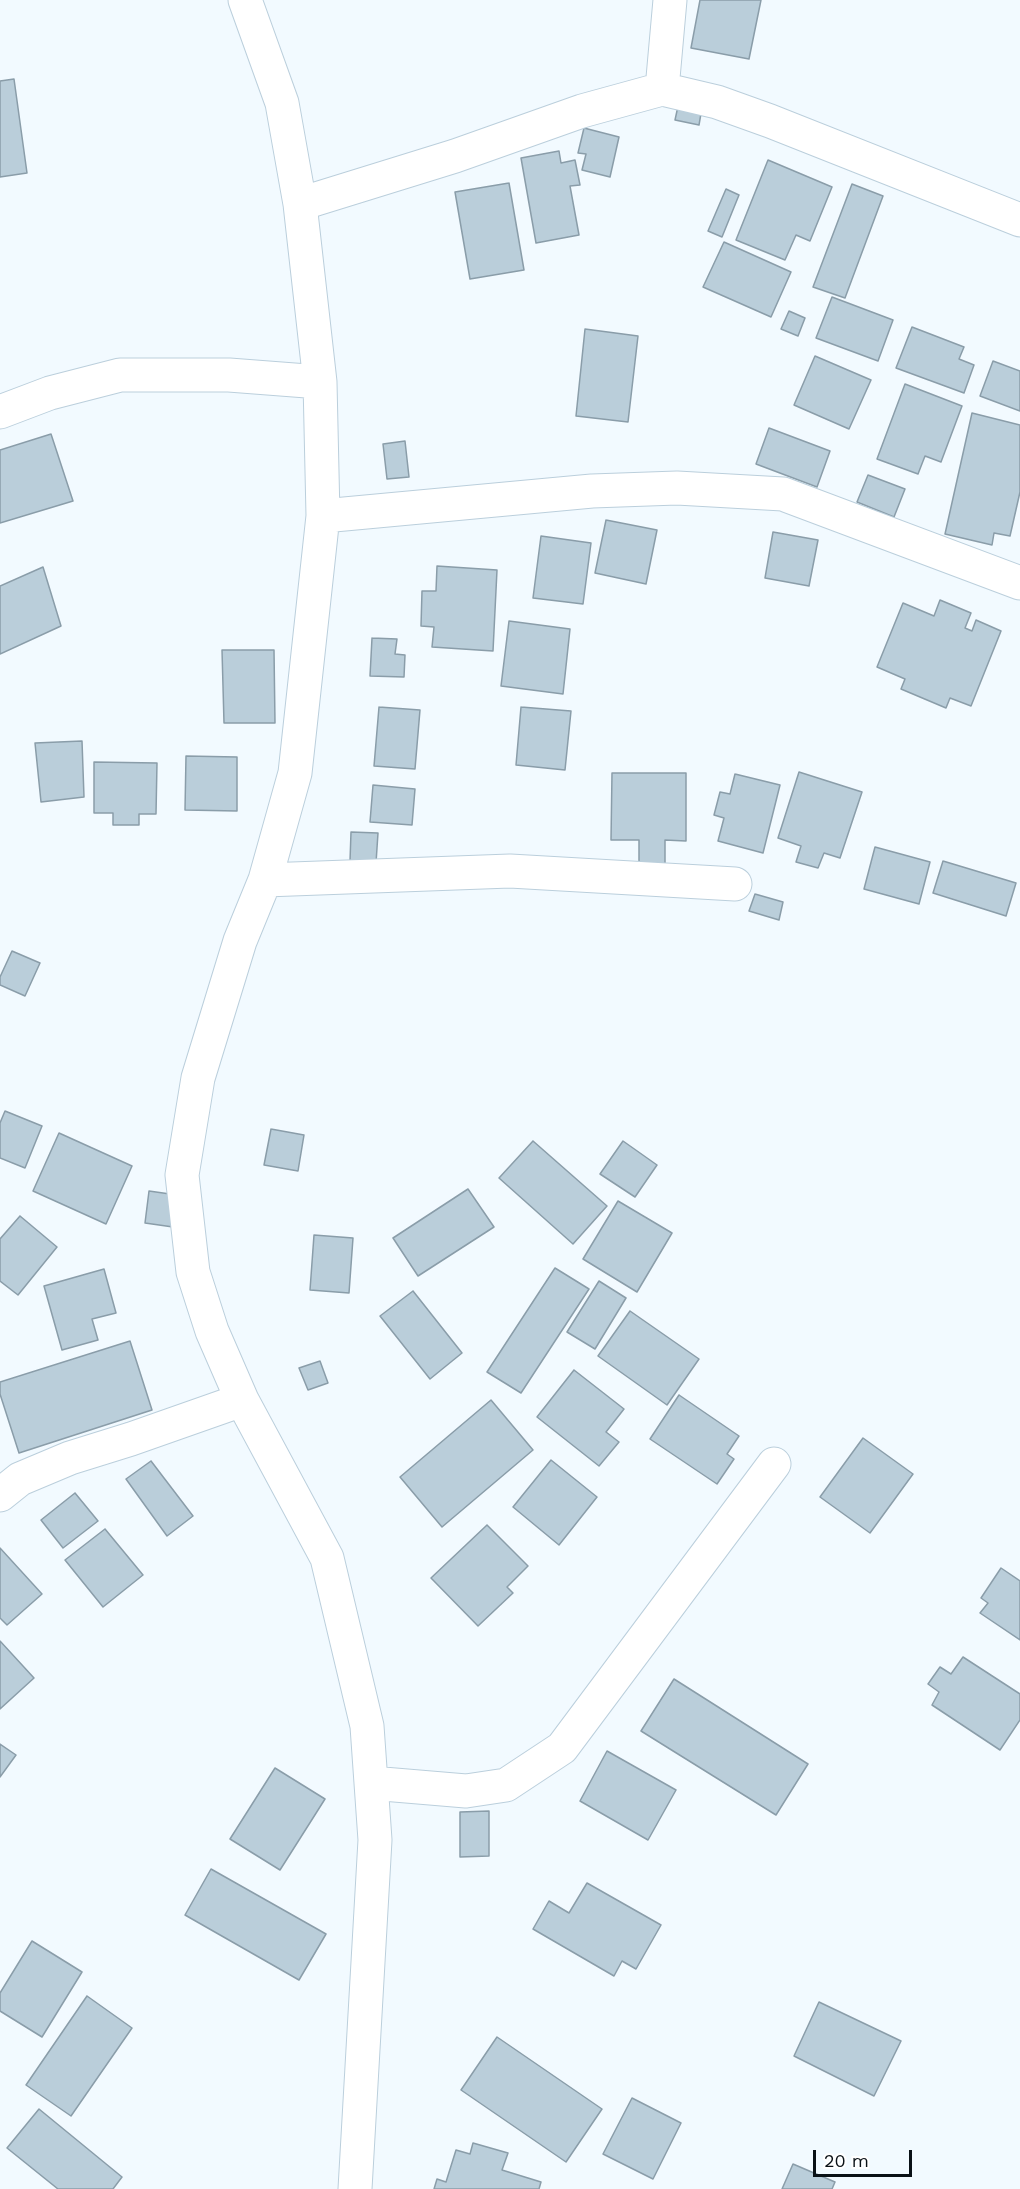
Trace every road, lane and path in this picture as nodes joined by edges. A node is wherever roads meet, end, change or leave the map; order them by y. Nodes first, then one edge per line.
1 (246, 0) edge
2 (670, 0) edge
3 (662, 89) junction
4 (300, 204) junction
5 (1020, 220) edge
6 (320, 382) junction
7 (0, 412) edge
8 (323, 516) junction
9 (1020, 583) edge
10 (265, 880) junction
11 (735, 884) dead end
12 (242, 1400) junction
13 (774, 1464) dead end
14 (7, 1479) edge
15 (371, 1783) junction
16 (355, 2189) edge

1 - 4 street
2 - 3 street
3 - 4 street
3 - 5 street
4 - 6 street
6 - 7 street
6 - 8 street
8 - 9 street
8 - 10 street
10 - 11 street
10 - 12 street
12 - 14 street
12 - 15 street
13 - 15 street
15 - 16 street

